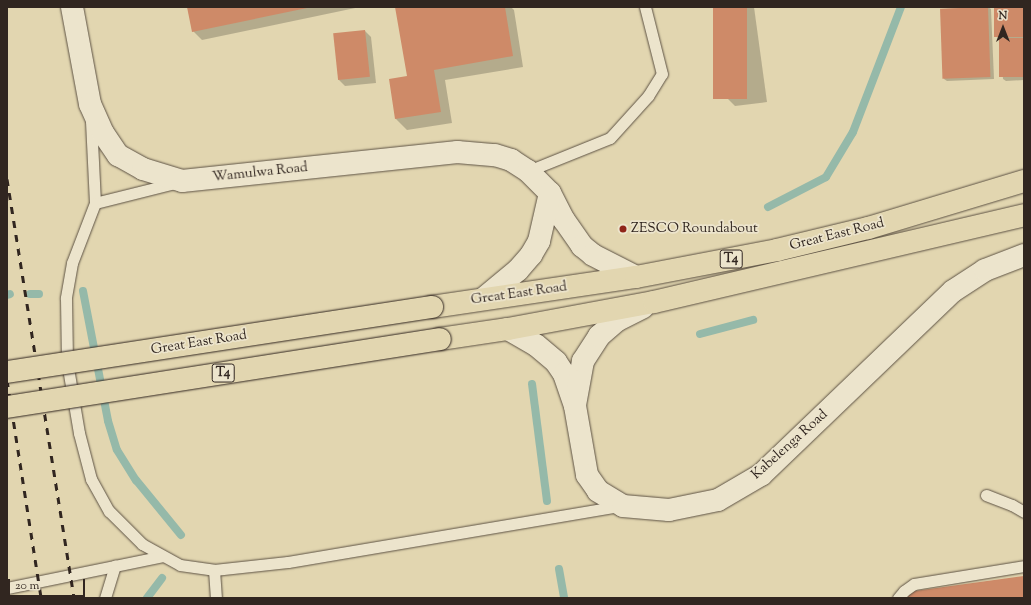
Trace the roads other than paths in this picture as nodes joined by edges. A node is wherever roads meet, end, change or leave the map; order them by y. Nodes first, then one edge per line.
1 (72, 7) edge
2 (645, 7) edge
3 (90, 104) junction
4 (528, 171) junction
5 (182, 181) junction
6 (1024, 181) edge
7 (550, 193) junction
8 (95, 203) junction
9 (1024, 215) edge
10 (1024, 255) edge
11 (636, 277) junction
12 (483, 299) junction
13 (654, 302) junction
14 (508, 329) junction
15 (7, 372) edge
16 (575, 406) junction
17 (7, 407) edge
18 (986, 495) dead end
19 (623, 506) junction
20 (1024, 512) edge
21 (163, 556) junction
22 (115, 565) junction
23 (1024, 566) edge
24 (214, 570) junction
25 (7, 588) edge
26 (106, 598) edge
27 (216, 598) edge
28 (898, 598) edge

1 - 3 street, Wamulwa Road
2 - 4 lane
3 - 5 street, Wamulwa Road
3 - 8 lane
4 - 5 street, Wamulwa Road
4 - 7 street, Wamulwa Road
5 - 8 lane
6 - 11 main road, Great East Road / T4
7 - 11 street, Wamulwa Road
7 - 12 street
8 - 21 lane
9 - 13 main road, Great East Road / T4
10 - 19 street, Kabelenga Road
11 - 12 main road, Great East Road / T4
12 - 15 main road, Great East Road / T4, bridge
13 - 14 main road, Great East Road / T4
13 - 16 street, Kabelenga Road
14 - 16 street, Kabelenga Road
14 - 17 main road, Great East Road / T4, bridge
16 - 19 street, Kabelenga Road
18 - 20 lane
19 - 24 lane
21 - 22 lane
21 - 24 lane
22 - 25 lane
22 - 26 lane
23 - 28 lane
24 - 27 lane

